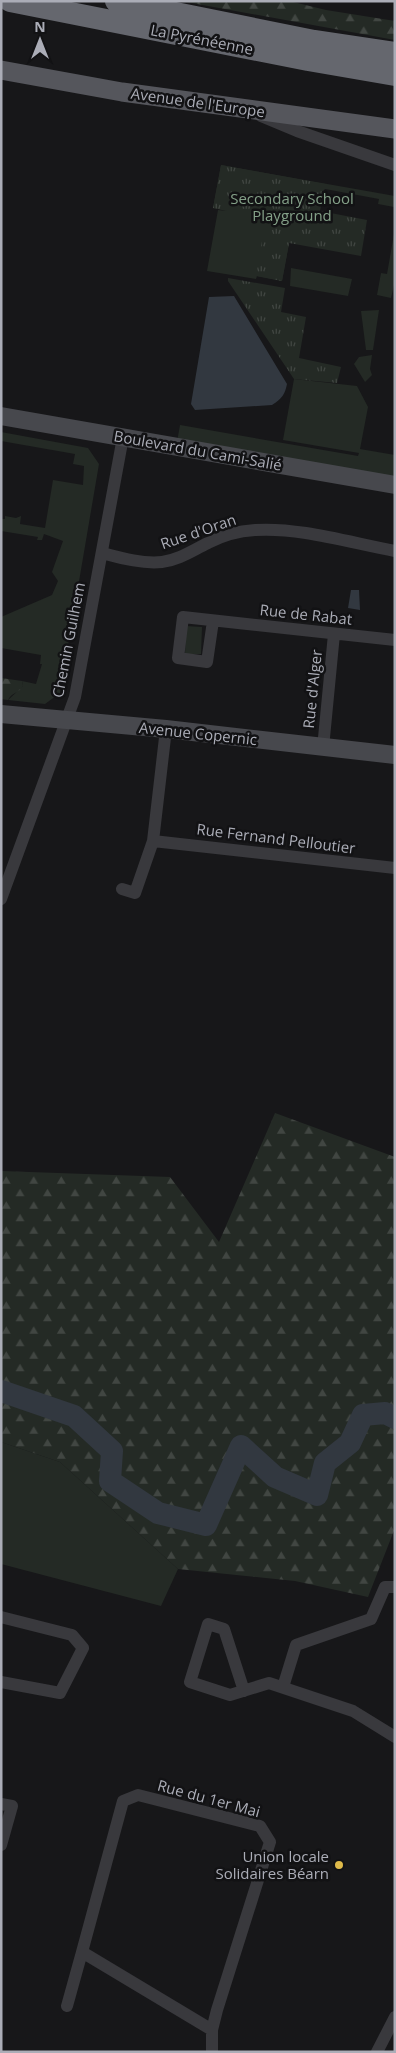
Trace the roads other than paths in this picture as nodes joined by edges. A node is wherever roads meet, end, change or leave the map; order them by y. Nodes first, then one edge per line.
1 (10, 1) edge
2 (116, 1) edge
3 (395, 53) edge
4 (1, 70) edge
5 (395, 75) edge
6 (243, 108) junction
7 (395, 128) edge
8 (395, 166) edge
9 (1, 416) edge
10 (123, 437) junction
11 (395, 485) edge
12 (395, 551) edge
13 (102, 552) junction
14 (213, 621) dead end
15 (334, 634) junction
16 (395, 640) edge
17 (1, 714) edge
18 (67, 720) junction
19 (166, 729) junction
20 (323, 748) junction
21 (395, 755) edge
22 (153, 841) junction
23 (395, 868) edge
24 (122, 888) dead end
25 (1, 899) edge
26 (390, 1587) edge
27 (1, 1617) edge
28 (1, 1682) edge
29 (283, 1687) junction
30 (244, 1691) junction
31 (395, 1737) edge
32 (1, 1804) edge
33 (1, 1846) edge
34 (82, 1952) junction
35 (67, 2006) dead end
36 (395, 2017) edge
37 (212, 2030) junction
38 (212, 2052) edge
39 (377, 2052) edge

1 - 5 highway, La Pyrénéenne
2 - 3 highway, La Pyrénéenne
4 - 6 main road, Avenue de l'Europe
6 - 7 main road, Avenue de l'Europe
6 - 8 street
9 - 10 street, Boulevard du Cami-Salié
10 - 11 street, Boulevard du Cami-Salié
10 - 13 street, Chemin Guilhem
12 - 13 street, Rue d'Oran
13 - 18 street, Chemin Guilhem
14 - 15 street, Rue de Rabat
15 - 16 street, Rue de Rabat
15 - 20 street, Rue d'Alger
17 - 18 street, Avenue Copernic
18 - 19 street, Avenue Copernic
18 - 25 street, Chemin Guilhem
19 - 20 street, Avenue Copernic
19 - 22 street
20 - 21 street, Avenue Copernic
22 - 23 street, Rue Fernand Pelloutier
22 - 24 street
26 - 29 street
27 - 28 street
29 - 30 street
29 - 31 street
30 - 30 street
32 - 33 street
34 - 35 street, Rue du 1er Mai
34 - 37 street
34 - 37 street, Rue du 1er Mai
36 - 39 street
37 - 38 street, Rue du 1er Mai

